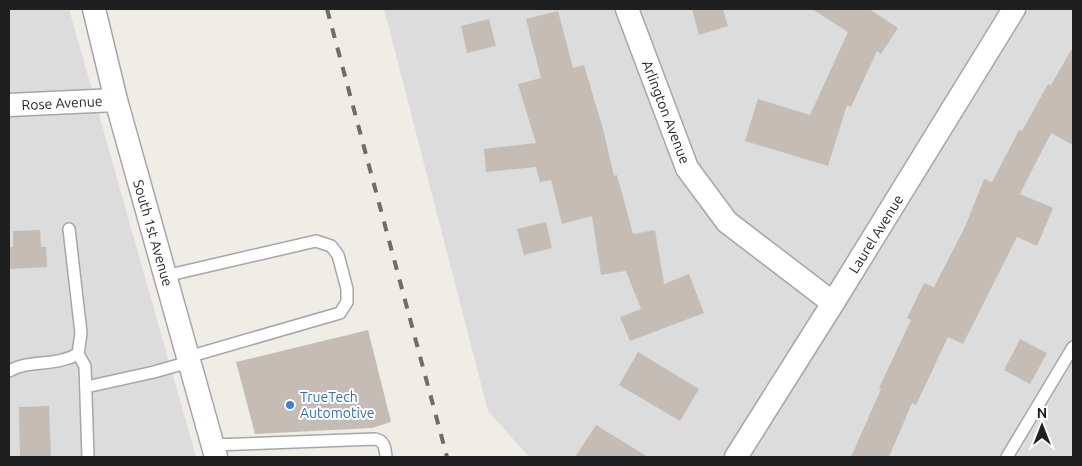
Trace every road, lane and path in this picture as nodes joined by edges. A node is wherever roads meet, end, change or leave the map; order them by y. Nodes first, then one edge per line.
1 (94, 9) edge
2 (627, 9) edge
3 (1014, 9) edge
4 (116, 100) junction
5 (9, 105) edge
6 (68, 229) dead end
7 (165, 276) junction
8 (833, 303) junction
9 (1073, 347) edge
10 (78, 354) junction
11 (189, 359) junction
12 (9, 371) edge
13 (86, 387) junction
14 (214, 451) edge
15 (88, 457) edge
16 (386, 457) edge
17 (736, 457) edge
18 (1007, 457) edge

1 - 4 street, South 1st Avenue
2 - 8 street, Arlington Avenue
3 - 8 street, Laurel Avenue
4 - 5 street, Rose Avenue
4 - 7 street, South 1st Avenue
6 - 10 lane
7 - 11 street, South 1st Avenue
7 - 11 lane
8 - 17 street, Laurel Avenue
9 - 18 lane
10 - 12 lane
10 - 13 lane
11 - 13 lane
11 - 14 street, South 1st Avenue
13 - 15 lane
14 - 16 lane

